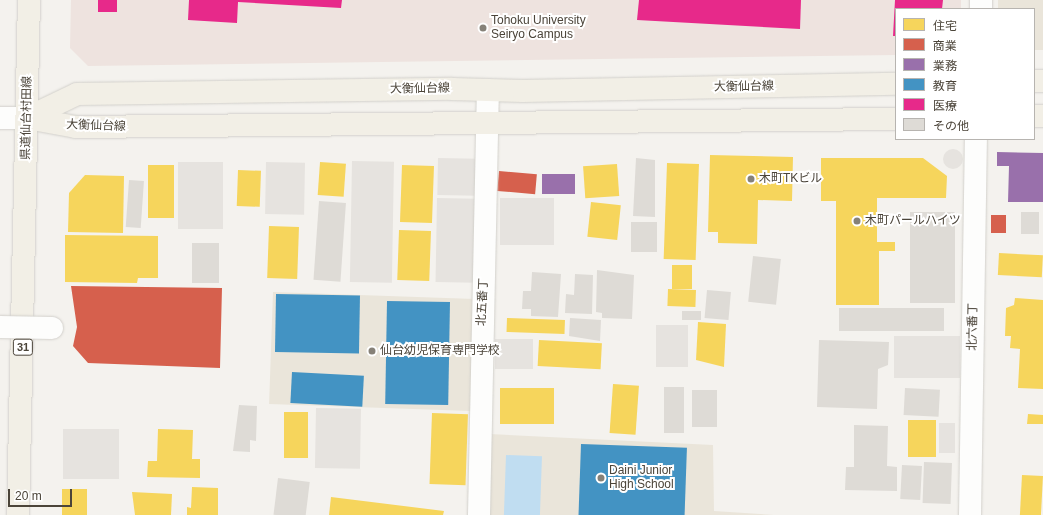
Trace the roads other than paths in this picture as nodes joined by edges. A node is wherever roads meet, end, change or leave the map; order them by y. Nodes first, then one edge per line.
1 (29, 0) edge
2 (895, 84) edge
3 (488, 90) junction
4 (0, 118) edge
5 (27, 118) junction
6 (895, 119) edge
7 (488, 126) junction
8 (976, 140) edge
9 (0, 327) edge
10 (52, 328) dead end
11 (18, 515) edge
12 (479, 515) edge
13 (970, 515) edge

1 - 5 main road, 県道仙台村田線 / 31
2 - 3 main road, 大衡仙台線
3 - 5 main road, 大衡仙台線
3 - 7 street, 北五番丁
4 - 5 street
5 - 7 main road, 大衡仙台線
5 - 11 main road, 県道仙台村田線 / 31
6 - 7 main road, 大衡仙台線
7 - 12 street, 北五番丁
8 - 13 street, 北六番丁
9 - 10 street, bridge

